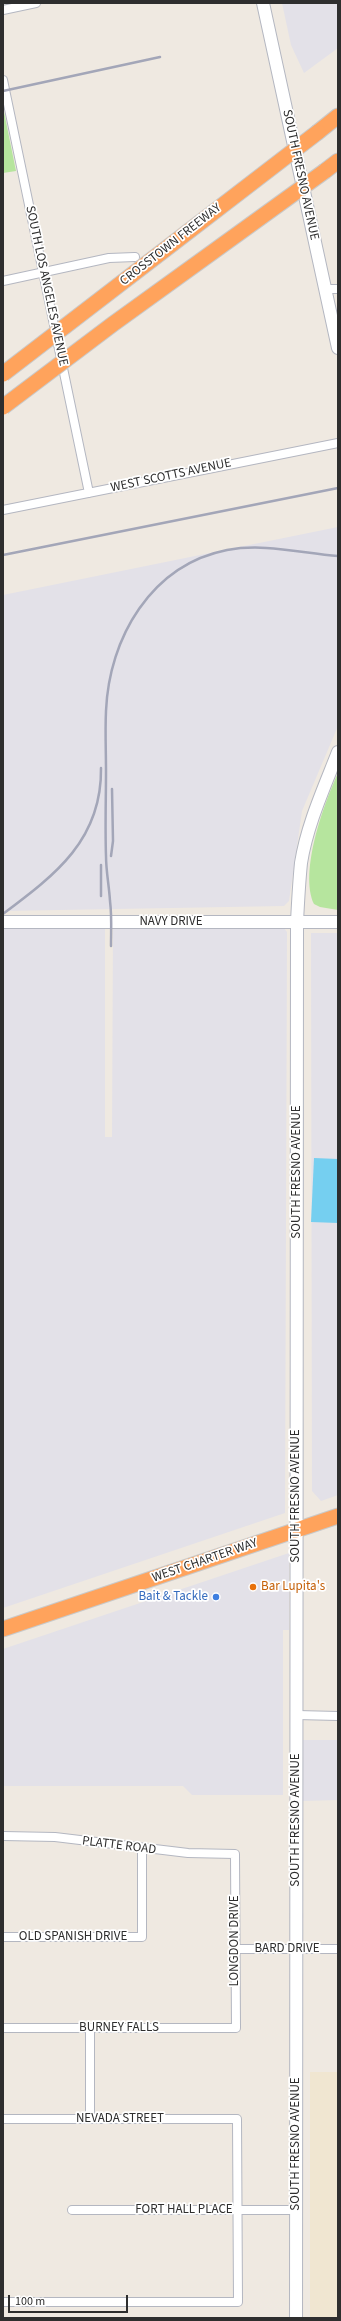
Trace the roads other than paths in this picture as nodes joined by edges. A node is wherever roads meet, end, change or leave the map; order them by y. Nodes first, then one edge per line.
1 (36, 3) edge
2 (263, 3) edge
3 (3, 10) edge
4 (3, 80) edge
5 (338, 116) edge
6 (338, 161) edge
7 (135, 257) dead end
8 (43, 272) junction
9 (3, 280) edge
10 (324, 289) junction
11 (338, 289) edge
12 (338, 348) edge
13 (3, 374) edge
14 (3, 407) edge
15 (338, 442) edge
16 (89, 493) junction
17 (3, 510) edge
18 (338, 752) edge
19 (3, 922) edge
20 (297, 922) junction
21 (338, 922) edge
22 (338, 1516) edge
23 (296, 1530) junction
24 (3, 1629) edge
25 (297, 1715) junction
26 (338, 1716) edge
27 (3, 1836) edge
28 (142, 1849) junction
29 (235, 1854) joint
30 (3, 1937) edge
31 (235, 1949) junction
32 (296, 1949) junction
33 (338, 1949) edge
34 (3, 2028) edge
35 (90, 2028) junction
36 (236, 2028) joint
37 (3, 2119) edge
38 (90, 2119) junction
39 (72, 2210) dead end
40 (237, 2210) junction
41 (296, 2210) junction
42 (3, 2302) edge
43 (296, 2318) edge

1 - 3 street
2 - 10 street, SOUTH FRESNO AVENUE
4 - 8 street, SOUTH LOS ANGELES AVENUE
5 - 13 highway, CROSSTOWN FREEWAY, bridge
6 - 14 highway, bridge
7 - 8 street
8 - 9 street
8 - 16 street, SOUTH LOS ANGELES AVENUE
10 - 11 street
10 - 12 street, SOUTH FRESNO AVENUE
15 - 16 street, WEST SCOTTS AVENUE
16 - 17 street, WEST SCOTTS AVENUE
18 - 20 street, SOUTH FRESNO AVENUE
19 - 20 street, NAVY DRIVE
20 - 21 street, NAVY DRIVE
20 - 23 street, SOUTH FRESNO AVENUE
22 - 23 highway, WEST CHARTER WAY
23 - 24 highway, WEST CHARTER WAY
23 - 25 street, SOUTH FRESNO AVENUE
25 - 26 street
25 - 32 street, SOUTH FRESNO AVENUE
27 - 28 street, PLATTE ROAD
28 - 29 street, PLATTE ROAD
28 - 30 street, OLD SPANISH DRIVE
29 - 31 street, LONGDON DRIVE
31 - 32 street, BARD DRIVE
31 - 36 street, LONGDON DRIVE
32 - 33 street, BARD DRIVE
32 - 41 street, SOUTH FRESNO AVENUE
34 - 35 street, BURNEY FALLS
35 - 36 street, BURNEY FALLS
35 - 38 street
37 - 38 street, NEVADA STREET
38 - 40 street, NEVADA STREET
39 - 40 street, FORT HALL PLACE
40 - 41 street, FORT HALL PLACE
40 - 42 street
41 - 43 street, SOUTH FRESNO AVENUE

